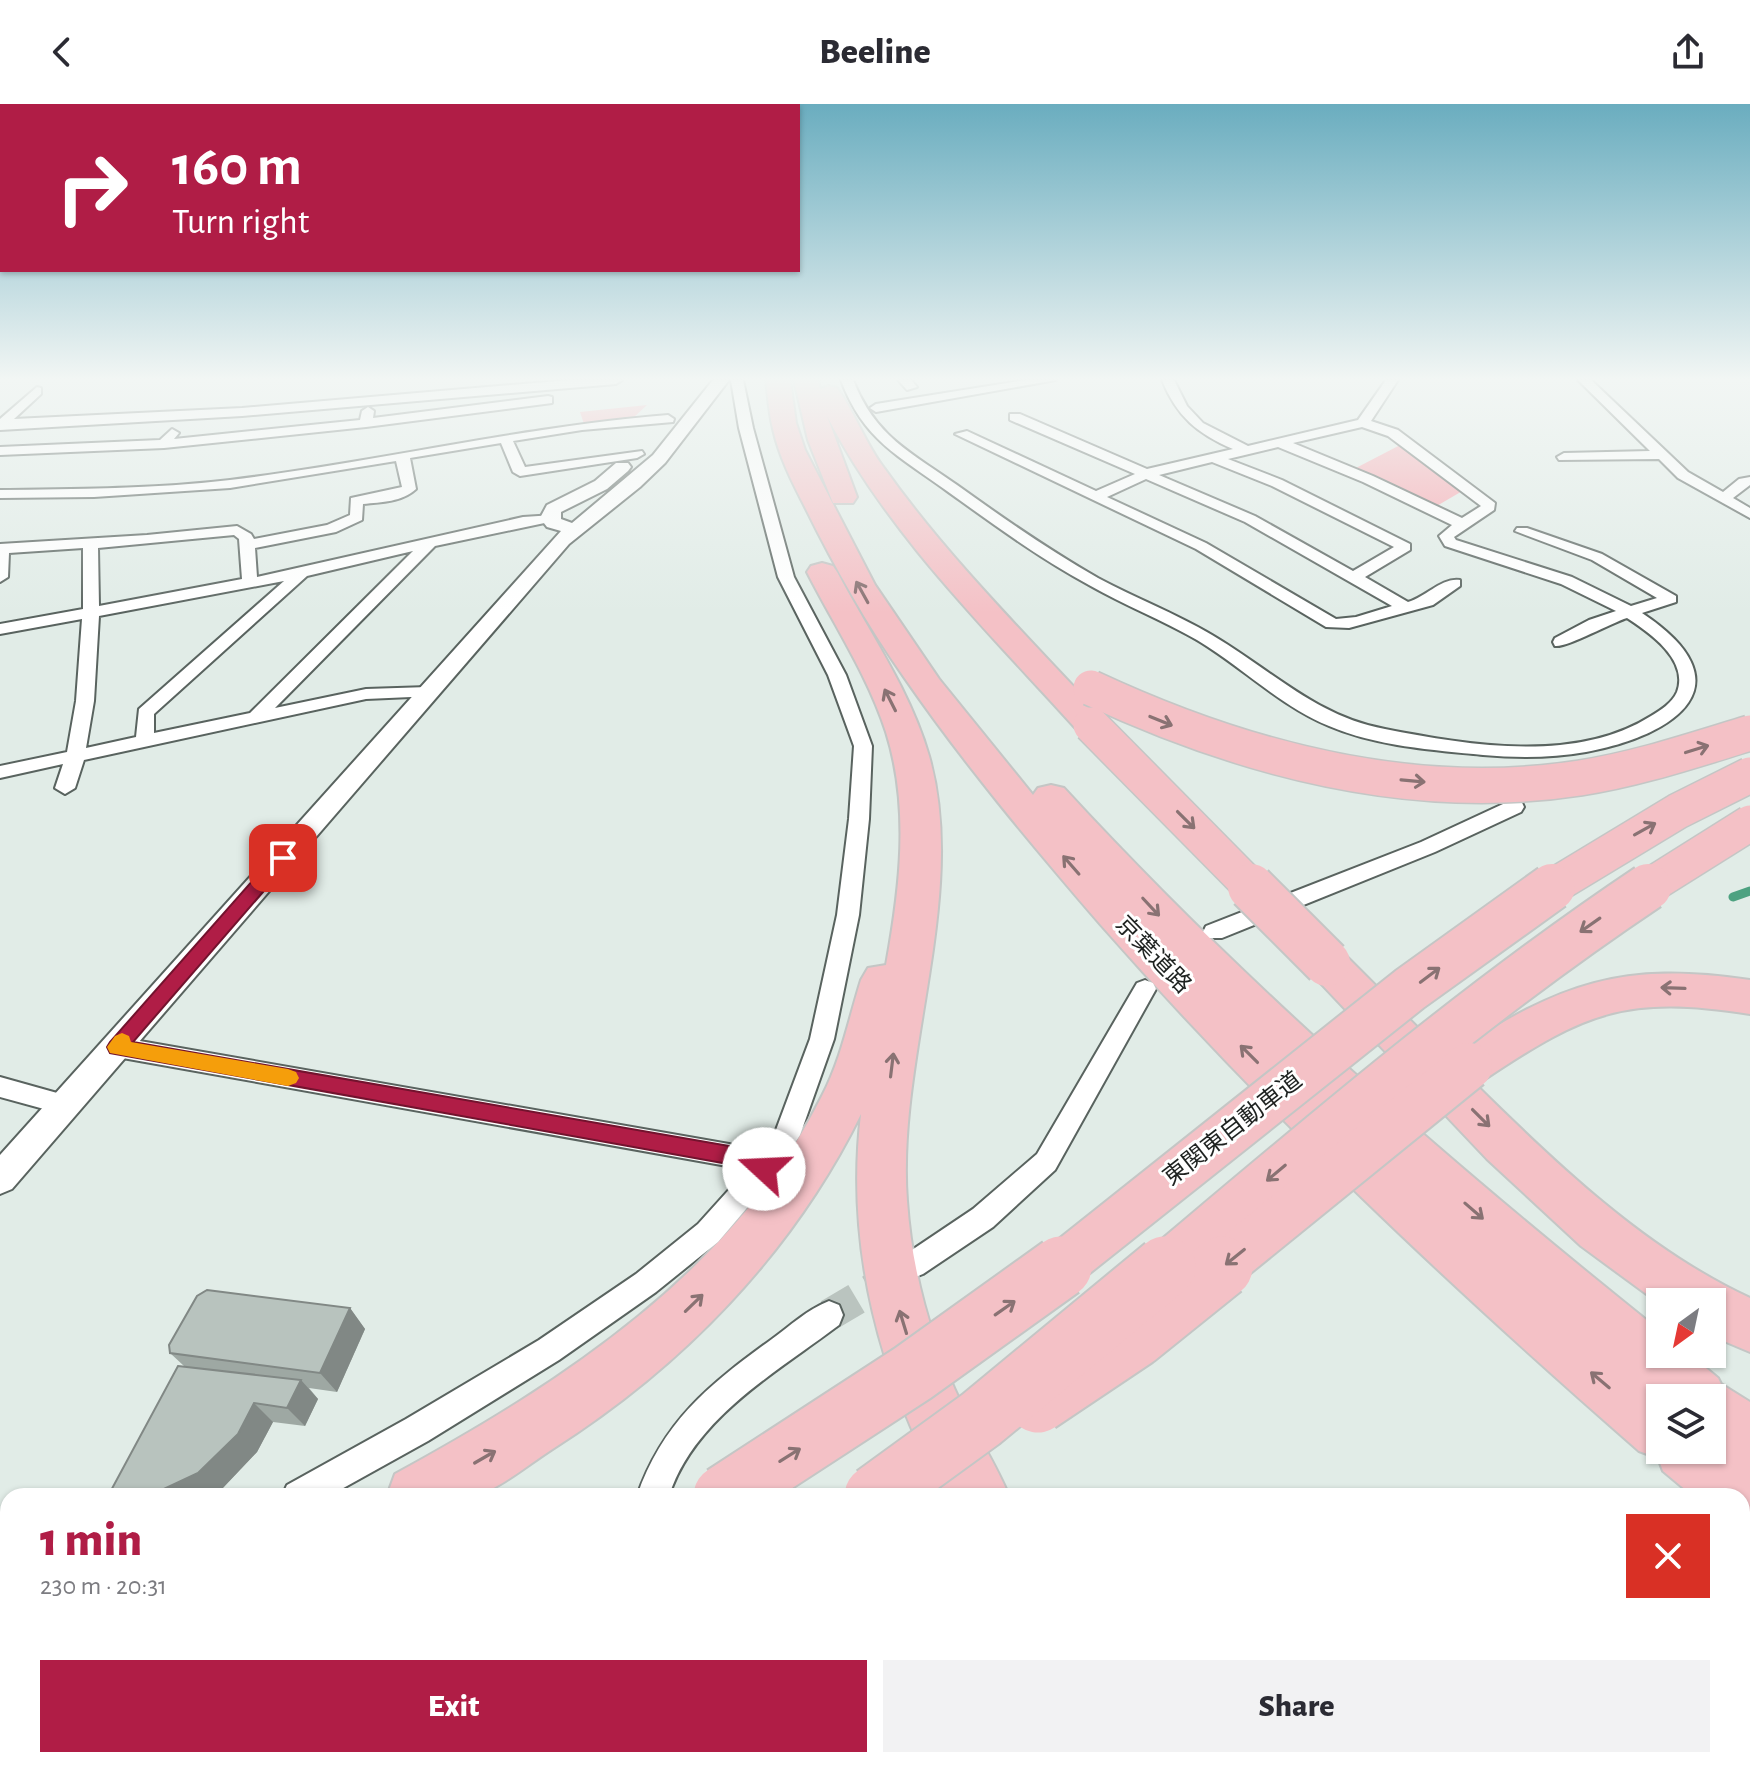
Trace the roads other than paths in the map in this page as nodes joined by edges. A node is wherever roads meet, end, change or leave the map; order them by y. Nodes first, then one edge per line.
1 (386, 458) edge
2 (403, 458) edge
3 (514, 458) edge
4 (635, 458) edge
5 (645, 458) edge
6 (647, 458) edge
7 (754, 458) edge
8 (787, 458) edge
9 (796, 458) edge
10 (828, 458) edge
11 (863, 458) edge
12 (911, 458) edge
13 (1014, 458) edge
14 (1112, 458) edge
15 (1214, 458) joint
16 (1316, 458) edge
17 (1426, 458) edge
18 (1663, 458) edge
19 (1148, 473) junction
20 (1750, 481) edge
21 (0, 494) edge
22 (1097, 496) junction
23 (1723, 499) junction
24 (1750, 514) edge
25 (549, 518) junction
26 (1463, 524) junction
27 (574, 529) junction
28 (1522, 531) dead end
29 (90, 543) junction
30 (429, 543) junction
31 (245, 545) junction
32 (1, 549) edge
33 (302, 573) junction
34 (1356, 576) junction
35 (0, 577) edge
36 (250, 582) junction
37 (1454, 583) dead end
38 (1406, 607) junction
39 (92, 611) junction
40 (1632, 611) junction
41 (0, 629) edge
42 (1561, 642) dead end
43 (428, 692) junction
44 (1091, 707) junction
45 (257, 716) junction
46 (1750, 733) edge
47 (145, 741) junction
48 (908, 744) junction
49 (1488, 749) junction
50 (78, 756) junction
51 (0, 772) edge
52 (1750, 775) edge
53 (65, 788) dead end
54 (1750, 823) edge
55 (1214, 932) dead end
56 (1145, 989) dead end
57 (1750, 997) edge
58 (117, 1047) junction
59 (0, 1087) edge
60 (66, 1105) junction
61 (764, 1169) junction
62 (0, 1179) edge
63 (913, 1265) tunnel mouth
64 (1682, 1288) edge
65 (829, 1315) tunnel mouth
66 (1726, 1315) edge
67 (1750, 1326) edge
68 (1681, 1384) edge
69 (1646, 1418) edge
70 (1726, 1420) edge
71 (1750, 1440) edge
72 (1701, 1464) edge
73 (896, 1482) edge
74 (312, 1488) edge
75 (430, 1488) edge
76 (656, 1488) edge
77 (737, 1488) edge
78 (975, 1488) edge
79 (1730, 1488) edge

1 - 21 street
2 - 31 street
3 - 4 street
5 - 25 street
6 - 27 street
7 - 61 street
48 -> 8 highway
69 -> 9 highway, 京葉道路
10 -> 68 highway, 京葉道路
11 - 44 highway
12 - 49 street
13 - 22 street
14 - 19 street
15 - 19 street
15 - 34 street
16 - 26 street
17 - 26 street
18 - 23 street
19 - 22 street
19 - 34 street
20 - 23 street
22 - 38 street
23 - 24 street
25 - 27 street
25 - 30 street
26 - 40 street
27 - 43 street
28 - 40 street
29 - 31 street
29 - 32 street
29 - 39 street
30 - 33 street
30 - 45 street
31 - 36 street
32 - 35 street
33 - 36 street
33 - 47 street
34 - 38 street
36 - 39 street
37 - 38 street
39 - 41 street
39 - 50 street
40 - 42 street
40 - 49 street
43 - 45 street
43 - 58 street
44 -> 46 highway, bridge
44 -> 64 highway, bridge
45 - 47 street
47 - 50 street
75 -> 48 highway
78 -> 48 highway
49 - 55 street
50 - 51 street
50 - 53 street
77 -> 52 highway, 東関東自動車道, bridge
54 -> 73 highway, bridge
56 - 63 street
57 -> 73 highway, bridge
58 - 60 street
58 - 61 street
59 - 60 street
60 - 62 street
61 - 74 street
65 - 76 street
66 - 67 highway
70 - 71 highway
72 - 79 highway

